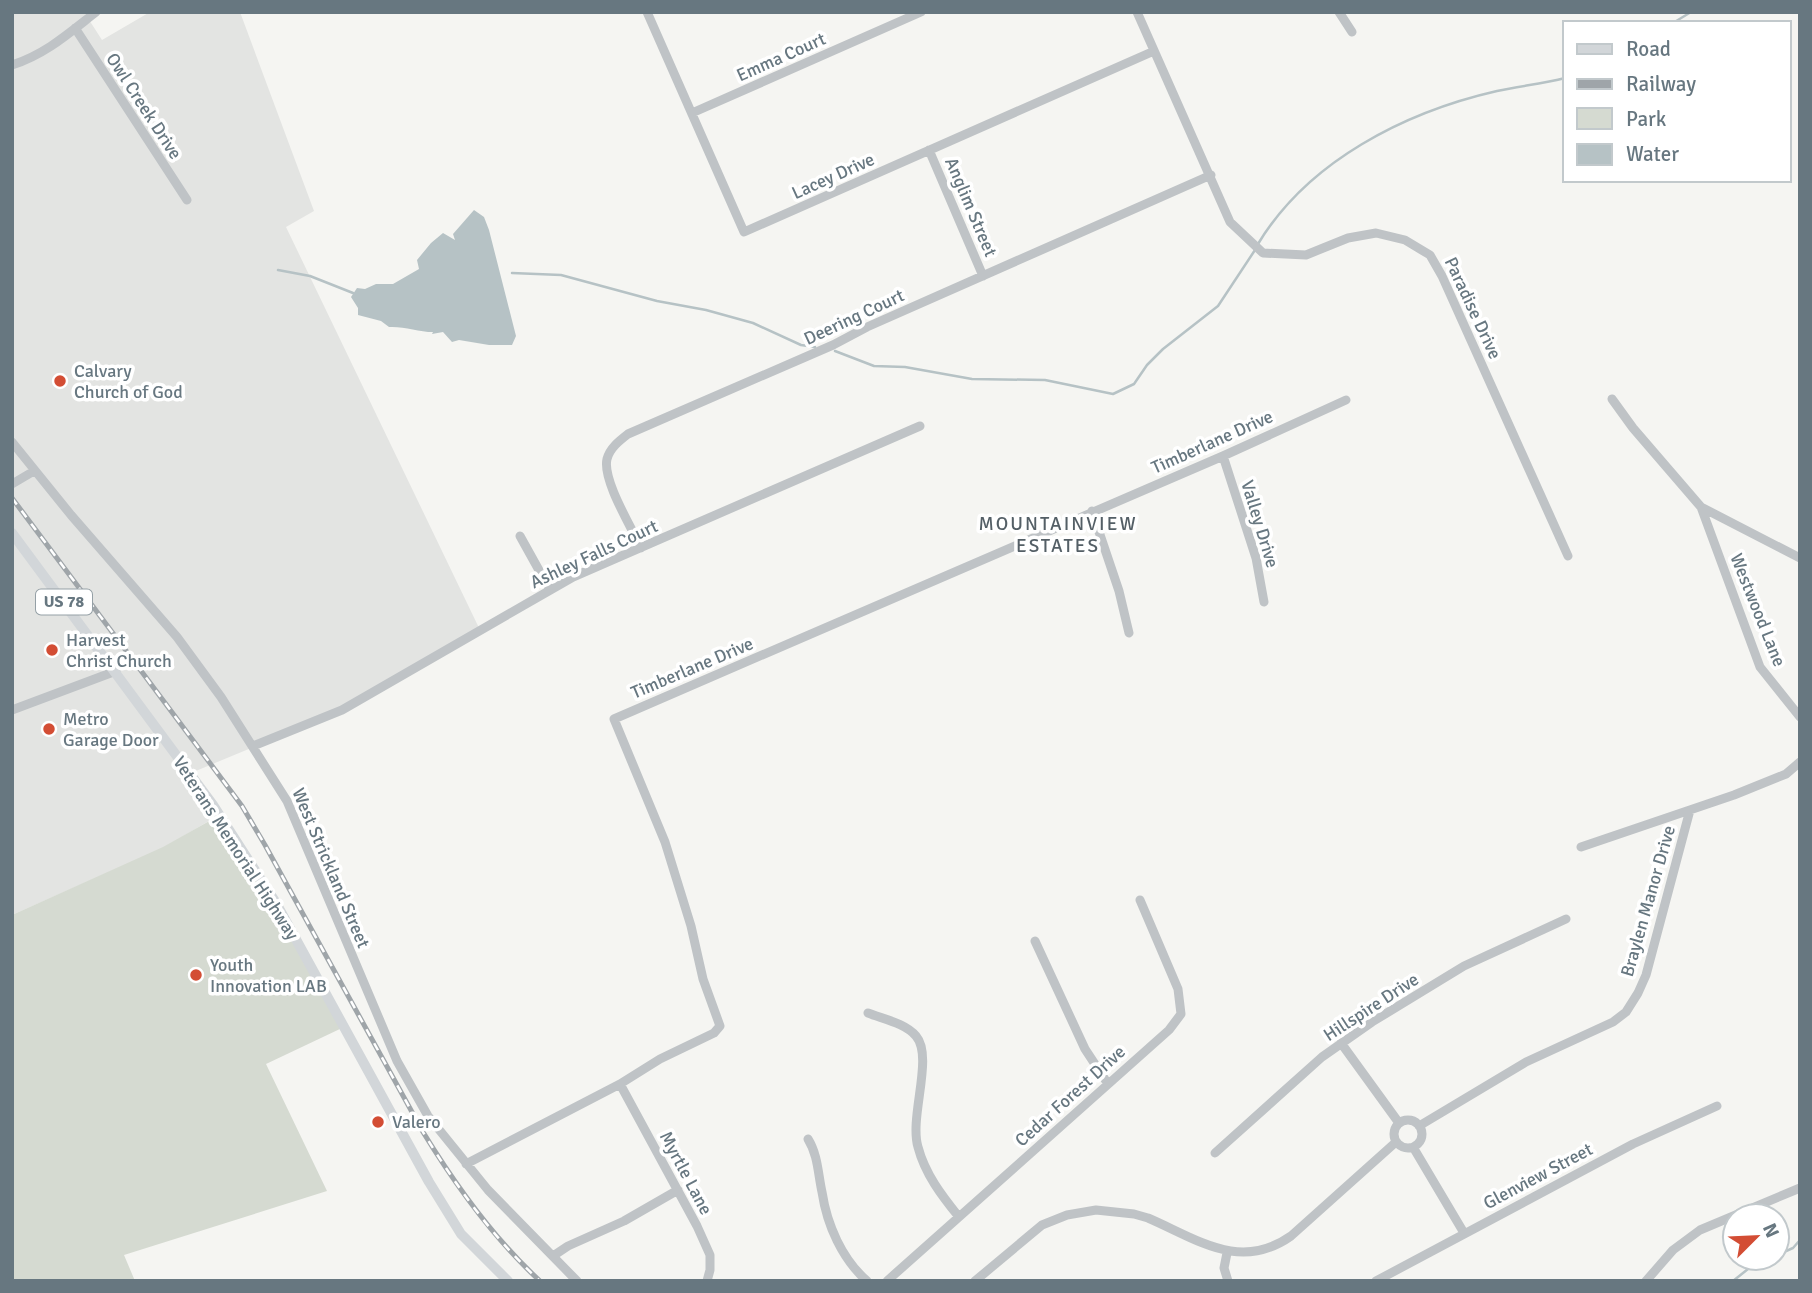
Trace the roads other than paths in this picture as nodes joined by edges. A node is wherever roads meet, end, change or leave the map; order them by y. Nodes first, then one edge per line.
1 (96, 12) edge
2 (647, 12) edge
3 (921, 12) edge
4 (1137, 12) edge
5 (1339, 12) edge
6 (75, 29) junction
7 (1352, 32) dead end
8 (1154, 51) junction
9 (12, 65) edge
10 (692, 113) junction
11 (929, 150) junction
12 (1210, 175) junction
13 (187, 200) dead end
14 (983, 276) junction
15 (1612, 399) dead end
16 (1346, 400) dead end
17 (920, 426) dead end
18 (12, 442) edge
19 (1223, 456) junction
20 (34, 471) junction
21 (12, 484) edge
22 (1702, 507) junction
23 (1092, 511) junction
24 (12, 533) edge
25 (520, 536) dead end
26 (641, 548) junction
27 (1568, 556) dead end
28 (1800, 558) edge
29 (550, 590) junction
30 (1264, 602) dead end
31 (1129, 633) dead end
32 (116, 671) junction
33 (12, 710) edge
34 (1800, 717) edge
35 (253, 746) junction
36 (1800, 762) edge
37 (1690, 810) junction
38 (1581, 847) dead end
39 (1140, 900) dead end
40 (1566, 919) dead end
41 (1035, 941) dead end
42 (868, 1013) dead end
43 (1342, 1043) junction
44 (620, 1084) junction
45 (1108, 1084) junction
46 (1717, 1106) dead end
47 (1399, 1123) junction
48 (1419, 1126) junction
49 (807, 1139) dead end
50 (1396, 1142) junction
51 (1413, 1147) junction
52 (1214, 1153) dead end
53 (466, 1164) junction
54 (1800, 1188) edge
55 (678, 1190) junction
56 (959, 1217) junction
57 (1464, 1233) junction
58 (1227, 1252) junction
59 (553, 1256) junction
60 (508, 1281) edge
61 (578, 1281) edge
62 (707, 1281) edge
63 (867, 1281) edge
64 (887, 1281) edge
65 (975, 1281) edge
66 (1228, 1281) edge
67 (1376, 1281) edge
68 (1646, 1281) edge

1 - 6 street
2 - 10 street, Lacey Drive
3 - 10 street, Emma Court
4 - 8 street, Paradise Drive
5 - 7 street
6 - 9 street
6 - 13 street, Owl Creek Drive
8 - 11 street, Lacey Drive
8 - 12 street, Paradise Drive
10 - 11 street, Lacey Drive
11 - 14 street, Anglim Street
12 - 14 street, Deering Court
12 - 27 street, Paradise Drive
14 - 26 street, Deering Court
15 - 22 street
16 - 19 street, Timberlane Drive
17 - 26 street, Ashley Falls Court
18 - 20 street, West Strickland Street
19 - 23 street, Timberlane Drive
19 - 30 street, Valley Drive
20 - 21 street
20 - 35 street, West Strickland Street
22 - 28 street
22 - 34 street, Westwood Lane
23 - 31 street
23 - 44 street, Timberlane Drive
24 - 32 main road, Veterans Memorial Highway / US 78
25 - 29 street
26 - 29 street, Ashley Falls Court
29 - 35 street, Ashley Falls Court
32 - 33 street
32 - 60 main road, Veterans Memorial Highway / US 78
35 - 53 street, West Strickland Street
36 - 37 street
37 - 38 street
37 - 48 street, Braylen Manor Drive
39 - 45 street, Cedar Forest Drive
40 - 43 street, Hillspire Drive
41 - 45 street
42 - 56 street
43 - 47 street
43 - 52 street, Hillspire Drive
44 - 53 street, Timberlane Drive
44 - 55 street, Myrtle Lane
45 - 56 street, Cedar Forest Drive
46 - 57 street, Glenview Street
47 - 48 street
47 - 50 street
48 - 51 street
49 - 63 street
50 - 51 street
50 - 58 street
51 - 57 street
53 - 59 street, West Strickland Street
54 - 68 street
55 - 59 street
55 - 62 street, Myrtle Lane
56 - 64 street, Cedar Forest Drive
57 - 67 street, Glenview Street
58 - 65 street
58 - 66 street
59 - 61 street, West Strickland Street

